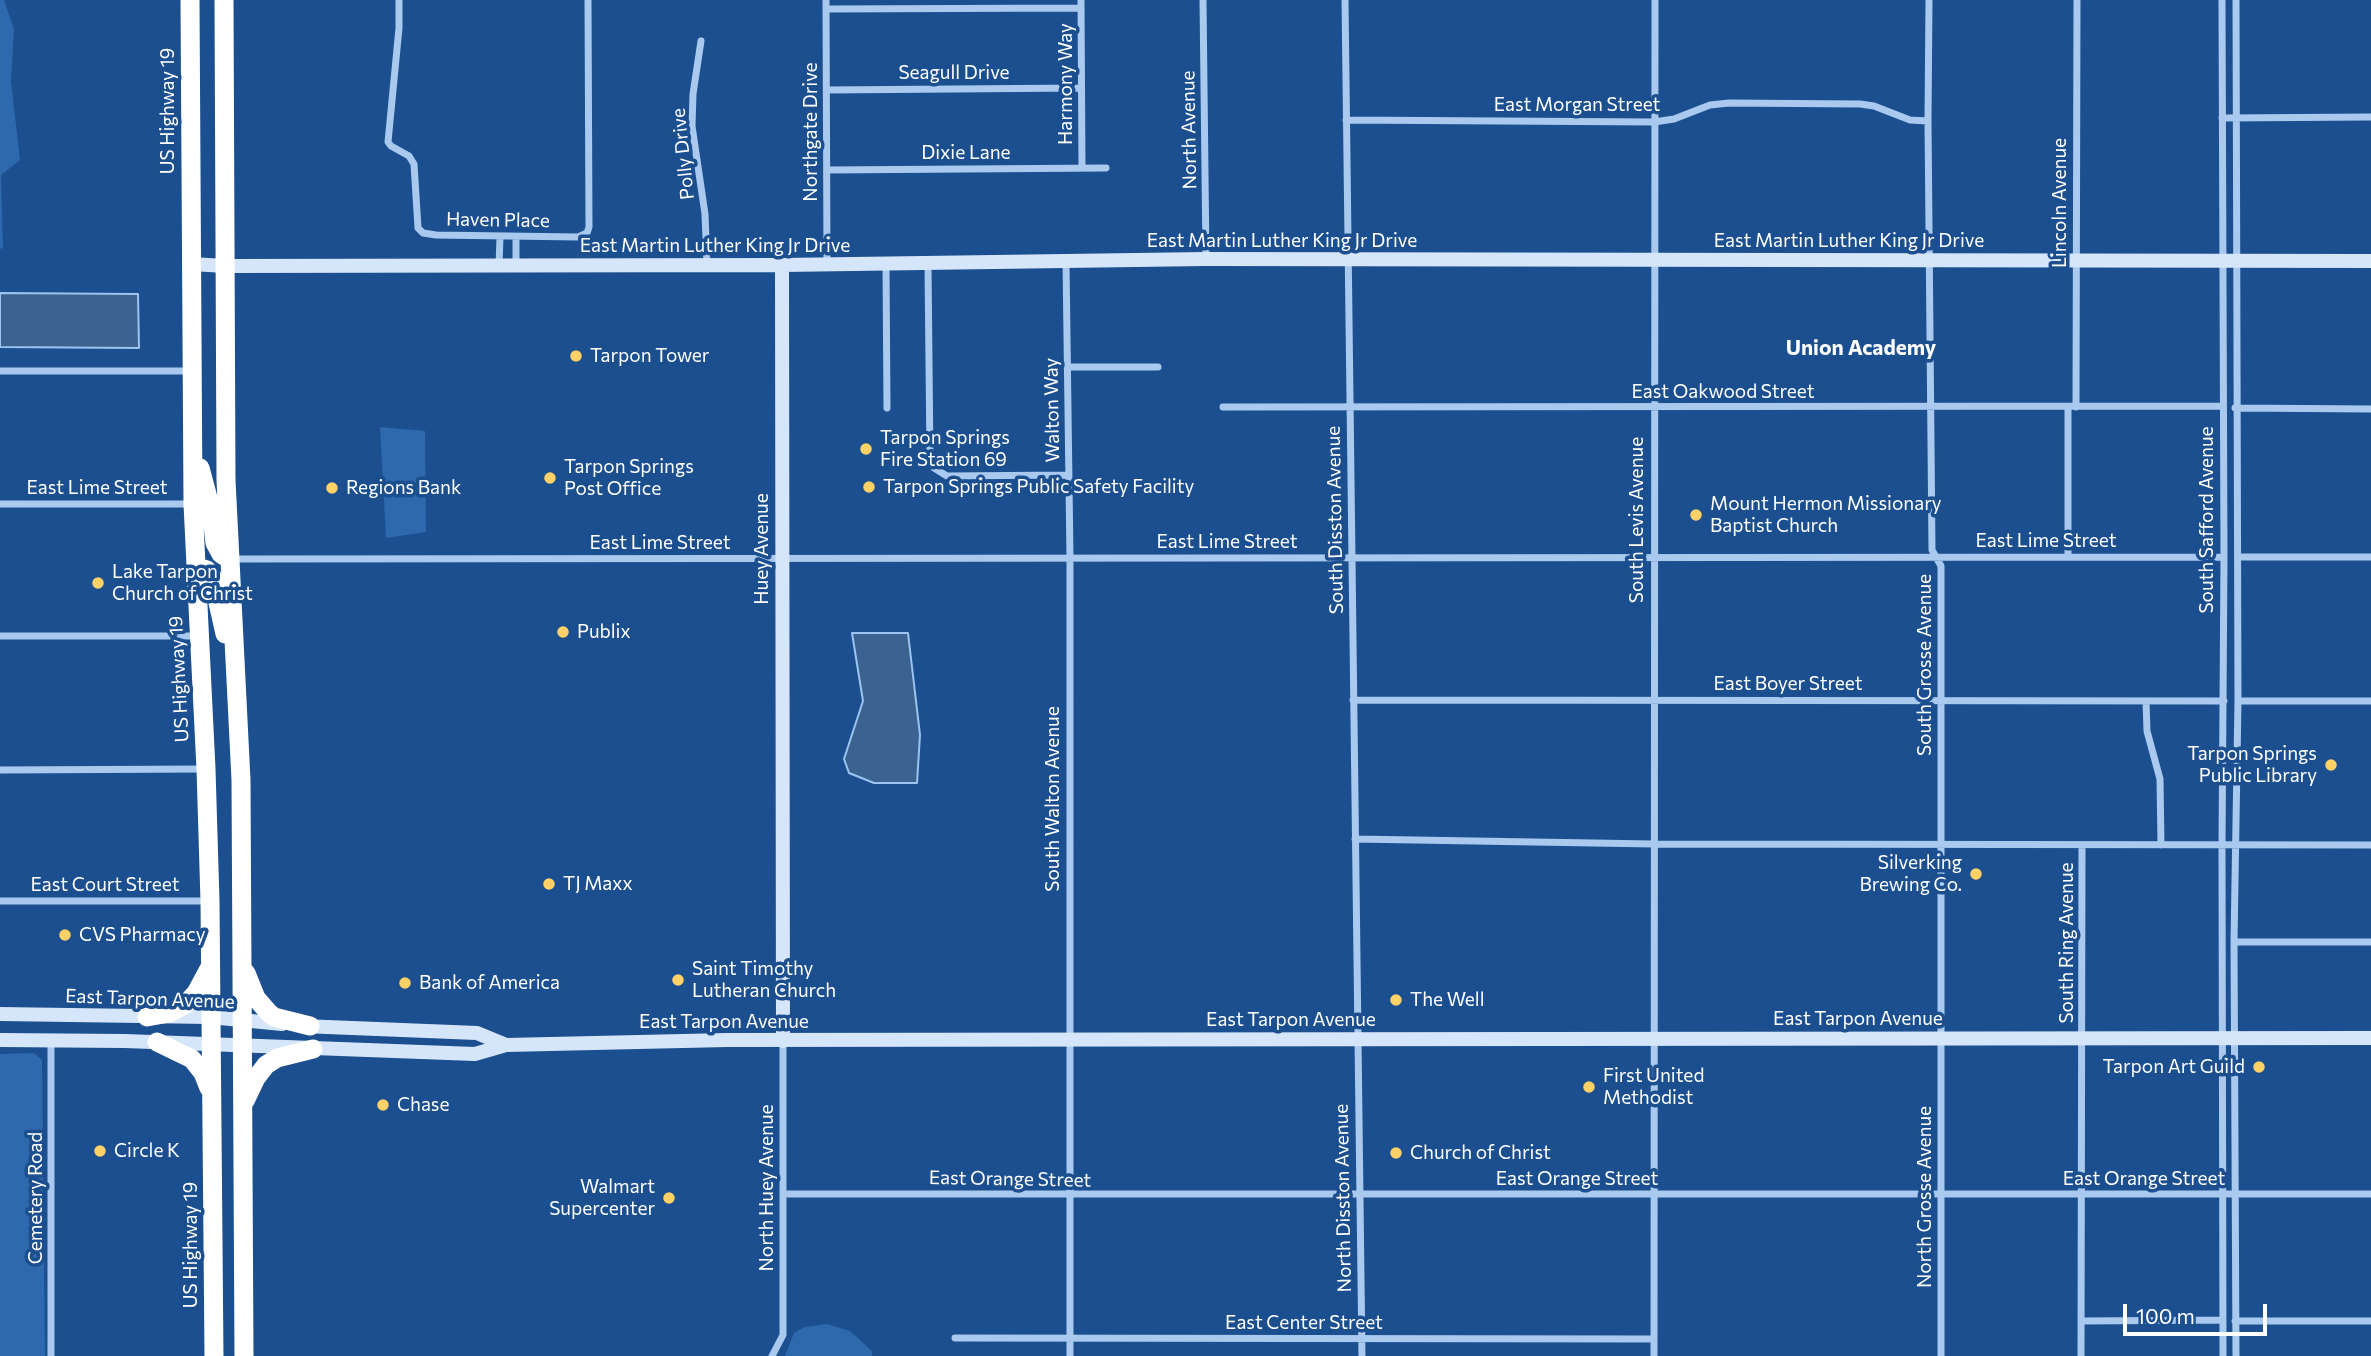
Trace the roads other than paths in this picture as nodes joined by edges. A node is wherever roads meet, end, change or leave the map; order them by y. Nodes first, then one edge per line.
1 (190, 0) edge
2 (223, 0) edge
3 (399, 0) edge
4 (588, 0) edge
5 (826, 0) edge
6 (1203, 0) edge
7 (1345, 0) edge
8 (1655, 0) edge
9 (1929, 0) edge
10 (2077, 0) edge
11 (2222, 0) edge
12 (2236, 0) edge
13 (1081, 4) edge
14 (826, 9) junction
15 (701, 41) dead end
16 (1081, 88) junction
17 (827, 90) junction
18 (2371, 117) edge
19 (2222, 118) junction
20 (2237, 118) junction
21 (1346, 120) junction
22 (1928, 121) junction
23 (1654, 122) junction
24 (1082, 168) junction
25 (1106, 168) dead end
26 (827, 170) junction
27 (499, 237) junction
28 (516, 237) junction
29 (1206, 259) junction
30 (1653, 260) junction
31 (1929, 260) junction
32 (2075, 260) junction
33 (2230, 260) junction
34 (1347, 261) junction
35 (2371, 261) edge
36 (1066, 262) junction
37 (192, 264) junction
38 (886, 264) junction
39 (928, 264) junction
40 (707, 265) junction
41 (782, 265) junction
42 (827, 265) junction
43 (225, 266) junction
44 (499, 266) junction
45 (516, 266) junction
46 (1067, 367) junction
47 (1158, 367) dead end
48 (0, 371) edge
49 (191, 371) junction
50 (2222, 406) junction
51 (1223, 407) dead end
52 (1931, 407) junction
53 (2072, 407) junction
54 (887, 408) dead end
55 (1653, 408) junction
56 (2235, 408) junction
57 (1349, 409) junction
58 (2371, 409) edge
59 (192, 440) junction
60 (1068, 475) junction
61 (0, 504) edge
62 (193, 504) junction
63 (1351, 557) junction
64 (1653, 557) junction
65 (1936, 557) junction
66 (2068, 557) junction
67 (2224, 557) junction
68 (2238, 557) junction
69 (2371, 557) edge
70 (780, 558) junction
71 (1069, 558) junction
72 (229, 559) junction
73 (195, 567) junction
74 (0, 636) edge
75 (199, 636) junction
76 (236, 672) junction
77 (1353, 700) junction
78 (1653, 700) junction
79 (1941, 701) junction
80 (2146, 701) junction
81 (2224, 701) junction
82 (2238, 701) junction
83 (2371, 701) edge
84 (206, 769) junction
85 (0, 770) edge
86 (1355, 839) junction
87 (1653, 844) junction
88 (1941, 845) junction
89 (2161, 845) junction
90 (2371, 845) edge
91 (2082, 846) junction
92 (2222, 846) junction
93 (2235, 846) junction
94 (0, 901) edge
95 (210, 901) junction
96 (2234, 942) junction
97 (2371, 942) edge
98 (242, 963) junction
99 (210, 967) junction
100 (0, 1014) edge
101 (147, 1017) junction
102 (210, 1017) junction
103 (242, 1021) junction
104 (310, 1026) junction
105 (1941, 1038) junction
106 (2371, 1038) edge
107 (1070, 1039) junction
108 (1357, 1039) junction
109 (2082, 1039) junction
110 (2229, 1039) junction
111 (0, 1040) edge
112 (51, 1040) junction
113 (1654, 1040) junction
114 (783, 1041) junction
115 (157, 1042) junction
116 (210, 1045) junction
117 (506, 1045) junction
118 (242, 1047) junction
119 (313, 1049) junction
120 (211, 1095) junction
121 (243, 1105) junction
122 (783, 1194) junction
123 (2223, 1194) junction
124 (2235, 1194) junction
125 (2371, 1194) edge
126 (1069, 1195) junction
127 (1655, 1195) junction
128 (1940, 1195) junction
129 (2082, 1195) junction
130 (1359, 1196) junction
131 (2223, 1320) junction
132 (2082, 1321) junction
133 (2235, 1321) junction
134 (2371, 1321) edge
135 (954, 1338) dead end
136 (1070, 1339) junction
137 (1361, 1339) junction
138 (1654, 1339) junction
139 (51, 1356) edge
140 (214, 1356) edge
141 (244, 1356) edge
142 (772, 1356) edge
143 (1070, 1356) edge
144 (1362, 1356) edge
145 (1654, 1356) edge
146 (1941, 1356) edge
147 (2081, 1356) edge
148 (2223, 1356) edge
149 (2236, 1356) edge

1 - 37 highway, US Highway 19
2 - 43 highway
3 - 27 street, Haven Place
4 - 28 street, Haven Place
5 - 14 street, Northgate Drive
6 - 29 street, North Avenue
7 - 21 street, South Disston Avenue
8 - 23 street, South Levis Avenue
9 - 22 street, South Grosse Avenue
10 - 32 street, Lincoln Avenue
11 - 19 street, South Safford Avenue
12 - 20 street, South Safford Avenue
13 - 14 street
13 - 16 street, Harmony Way
14 - 17 street, Northgate Drive
15 - 40 street, Polly Drive
16 - 17 street, Seagull Drive
16 - 24 street, Harmony Way
17 - 26 street, Northgate Drive
18 - 20 street
19 - 20 street
19 - 33 street, South Safford Avenue
20 - 33 street, South Safford Avenue
21 - 23 street, East Morgan Street
21 - 34 street, South Disston Avenue
22 - 23 street, East Morgan Street
22 - 31 street, South Grosse Avenue
23 - 30 street, South Levis Avenue
24 - 25 street, Dixie Lane
24 - 26 street, Dixie Lane
26 - 42 street, Northgate Drive
27 - 28 street, Haven Place
27 - 44 street
28 - 45 street
29 - 34 street, East Martin Luther King Jr Drive
29 - 36 street, East Martin Luther King Jr Drive
30 - 31 street, East Martin Luther King Jr Drive
30 - 34 street, East Martin Luther King Jr Drive
30 - 55 street, South Levis Avenue
31 - 32 street, East Martin Luther King Jr Drive
31 - 52 street, South Grosse Avenue
32 - 33 street, East Martin Luther King Jr Drive
32 - 53 street, Lincoln Avenue
33 - 35 street, East Martin Luther King Jr Drive
33 - 50 street, South Safford Avenue
33 - 56 street, South Safford Avenue
34 - 57 street, South Disston Avenue
36 - 39 street, East Martin Luther King Jr Drive
36 - 46 street, Walton Way
37 - 43 street, East Martin Luther King Jr Drive
37 - 49 highway, US Highway 19
38 - 39 street, East Martin Luther King Jr Drive
38 - 42 street, East Martin Luther King Jr Drive
38 - 54 street
39 - 60 street
40 - 41 street, East Martin Luther King Jr Drive
40 - 45 street, East Martin Luther King Jr Drive
41 - 42 street, East Martin Luther King Jr Drive
41 - 70 street, Huey Avenue
43 - 44 street, East Martin Luther King Jr Drive
43 - 72 highway
44 - 45 street, East Martin Luther King Jr Drive
46 - 47 street
46 - 60 street, Walton Way
48 - 49 street
49 - 59 highway, US Highway 19
50 - 53 street, East Oakwood Street
50 - 67 street, South Safford Avenue
51 - 57 street, East Oakwood Street
52 - 53 street, East Oakwood Street
52 - 55 street, East Oakwood Street
52 - 65 street, South Grosse Avenue
53 - 66 street, Lincoln Avenue
55 - 57 street, East Oakwood Street
55 - 64 street, South Levis Avenue
56 - 58 street
56 - 68 street, South Safford Avenue
57 - 63 street, South Disston Avenue
59 - 62 highway, US Highway 19
59 - 72 highway
60 - 71 street, Walton Way
61 - 62 street, East Lime Street
62 - 73 highway, US Highway 19
63 - 64 street, East Lime Street
63 - 71 street, East Lime Street
63 - 77 street, South Disston Avenue
64 - 65 street, East Lime Street
64 - 78 street, South Levis Avenue
65 - 66 street, East Lime Street
65 - 79 street, South Grosse Avenue
66 - 67 street, East Lime Street
67 - 81 street, South Safford Avenue
68 - 69 street
68 - 82 street, South Safford Avenue
70 - 71 street, East Lime Street
70 - 72 street, East Lime Street
70 - 114 street, Huey Avenue
71 - 107 street, South Walton Avenue
72 - 76 highway
73 - 75 highway, US Highway 19
73 - 76 highway
74 - 75 street
75 - 84 highway, US Highway 19
76 - 98 highway
77 - 78 street, East Boyer Street
77 - 86 street, South Disston Avenue
78 - 79 street, East Boyer Street
78 - 87 street, South Levis Avenue
79 - 80 street, East Boyer Street
79 - 88 street, South Grosse Avenue
80 - 81 street, East Boyer Street
80 - 89 street
81 - 92 street, South Safford Avenue
82 - 83 street
82 - 93 street, South Safford Avenue
84 - 85 street
84 - 95 highway, US Highway 19
86 - 87 street
86 - 108 street, South Disston Avenue
87 - 88 street
87 - 113 street, South Levis Avenue
88 - 91 street
88 - 105 street, South Grosse Avenue
89 - 91 street
89 - 92 street
90 - 93 street
91 - 109 street, South Ring Avenue
92 - 93 street
92 - 110 street, South Safford Avenue
93 - 96 street, South Safford Avenue
94 - 95 street, East Court Street
95 - 99 highway, US Highway 19
96 - 97 street
96 - 110 street, South Safford Avenue
98 - 103 highway
98 - 104 highway
99 - 101 highway
99 - 102 highway, US Highway 19
100 - 101 street, East Tarpon Avenue
101 - 102 street, East Tarpon Avenue
102 - 103 street, East Tarpon Avenue
102 - 116 highway, US Highway 19
103 - 104 street, East Tarpon Avenue
103 - 118 highway
104 - 117 street, East Tarpon Avenue
105 - 109 street, East Tarpon Avenue
105 - 113 street, East Tarpon Avenue
105 - 128 street, North Grosse Avenue
106 - 110 street, East Tarpon Avenue
107 - 108 street, East Tarpon Avenue
107 - 114 street, East Tarpon Avenue
107 - 126 street, South Walton Avenue
108 - 113 street, East Tarpon Avenue
108 - 130 street, North Disston Avenue
109 - 110 street, East Tarpon Avenue
109 - 129 street, South Ring Avenue
110 - 123 street
110 - 124 street
111 - 112 street, East Tarpon Avenue
112 - 115 street, East Tarpon Avenue
112 - 139 street, Cemetery Road
113 - 127 street, South Levis Avenue
114 - 117 street, East Tarpon Avenue
114 - 122 street, North Huey Avenue
115 - 116 street, East Tarpon Avenue
115 - 120 highway
116 - 118 street, East Tarpon Avenue
116 - 120 highway, US Highway 19
117 - 119 street, East Tarpon Avenue
118 - 119 street, East Tarpon Avenue
118 - 121 highway
119 - 121 highway
120 - 140 highway, US Highway 19
121 - 141 highway
122 - 126 street, East Orange Street
122 - 142 street, North Huey Avenue
123 - 124 street, East Orange Street
123 - 129 street, East Orange Street
123 - 131 street
124 - 125 street, East Orange Street
124 - 133 street
126 - 130 street, East Orange Street
126 - 136 street, South Walton Avenue
127 - 128 street, East Orange Street
127 - 130 street, East Orange Street
127 - 138 street, South Levis Avenue
128 - 129 street, East Orange Street
128 - 146 street, North Grosse Avenue
129 - 132 street, South Ring Avenue
130 - 137 street, North Disston Avenue
131 - 132 street
131 - 148 street
132 - 147 street, South Ring Avenue
133 - 134 street
133 - 149 street
135 - 136 street, East Center Street
136 - 137 street, East Center Street
136 - 143 street, South Walton Avenue
137 - 138 street, East Center Street
137 - 144 street, North Disston Avenue
138 - 145 street, South Levis Avenue

